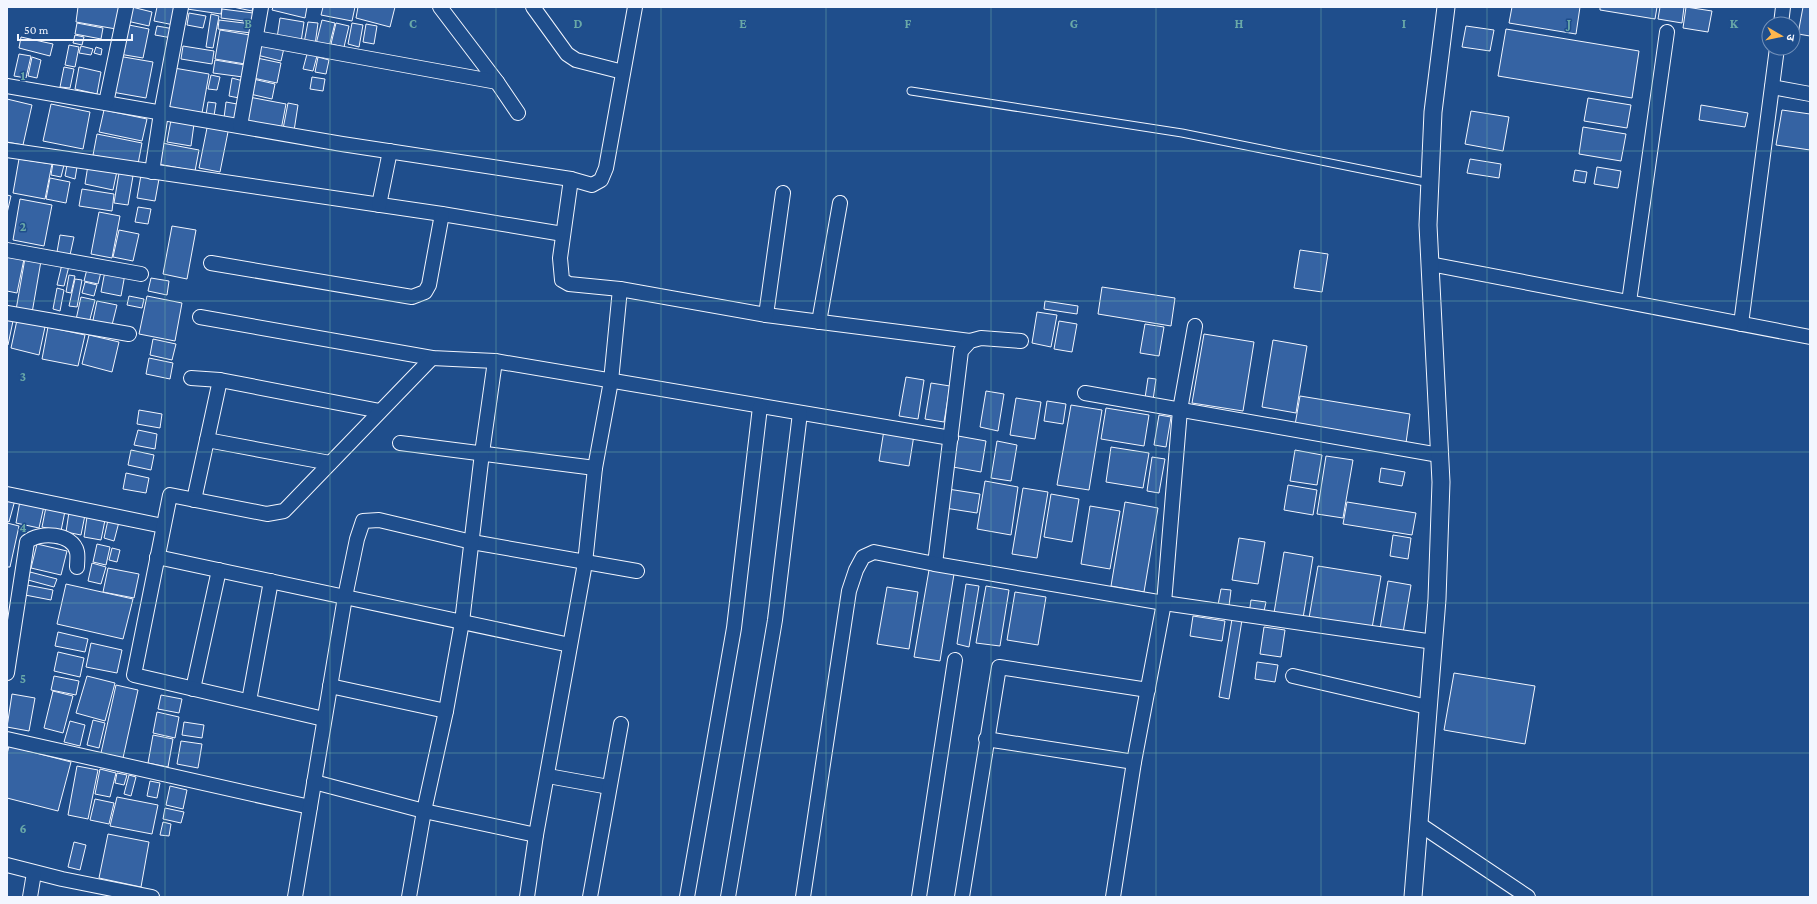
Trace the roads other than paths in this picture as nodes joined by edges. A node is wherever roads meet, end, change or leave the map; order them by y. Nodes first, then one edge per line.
1 (126, 7) edge
2 (182, 7) edge
3 (261, 7) edge
4 (440, 7) edge
5 (533, 7) edge
6 (635, 7) edge
7 (1446, 7) edge
8 (1667, 32) dead end
9 (256, 38) junction
10 (1777, 56) edge
11 (623, 72) junction
12 (498, 82) junction
13 (7, 86) edge
14 (1772, 87) junction
15 (912, 91) dead end
16 (1810, 94) edge
17 (106, 103) junction
18 (161, 112) junction
19 (518, 114) dead end
20 (240, 126) junction
21 (7, 150) edge
22 (390, 151) junction
23 (152, 172) junction
24 (570, 179) junction
25 (1430, 183) junction
26 (782, 193) dead end
27 (840, 203) dead end
28 (379, 205) junction
29 (442, 214) junction
30 (563, 234) junction
31 (7, 250) edge
32 (211, 263) dead end
33 (1430, 264) junction
34 (141, 274) dead end
35 (620, 289) junction
36 (1629, 302) junction
37 (7, 313) edge
38 (766, 315) junction
39 (200, 317) dead end
40 (819, 322) junction
41 (1741, 324) junction
42 (1195, 326) dead end
43 (129, 334) dead end
44 (1810, 337) edge
45 (970, 341) junction
46 (1021, 341) dead end
47 (432, 358) junction
48 (495, 361) junction
49 (191, 378) dead end
50 (220, 380) junction
51 (611, 381) junction
52 (1085, 393) dead end
53 (760, 407) junction
54 (1180, 410) junction
55 (380, 411) junction
56 (800, 413) junction
57 (951, 438) junction
58 (207, 440) junction
59 (400, 443) dead end
60 (482, 453) junction
61 (1439, 455) junction
62 (330, 463) junction
63 (595, 468) junction
64 (7, 494) edge
65 (194, 500) junction
66 (163, 526) junction
67 (472, 542) junction
68 (157, 557) junction
69 (585, 563) junction
70 (935, 564) junction
71 (77, 567) dead end
72 (219, 570) junction
73 (638, 571) dead end
74 (271, 581) junction
75 (345, 597) junction
76 (1164, 603) junction
77 (462, 622) junction
78 (1434, 642) junction
79 (570, 645) junction
80 (955, 660) dead end
81 (7, 673) edge
82 (1293, 676) dead end
83 (330, 686) junction
84 (193, 689) junction
85 (1148, 690) junction
86 (249, 701) junction
87 (1428, 707) junction
88 (446, 710) junction
89 (324, 719) junction
90 (621, 724) dead end
91 (7, 739) edge
92 (986, 739) junction
93 (1134, 762) junction
94 (548, 776) junction
95 (314, 782) junction
96 (609, 787) junction
97 (310, 807) junction
98 (424, 811) junction
99 (1419, 824) junction
100 (536, 835) junction
101 (7, 865) edge
102 (34, 872) junction
103 (125, 895) edge
104 (30, 897) edge
105 (152, 897) edge
106 (295, 897) edge
107 (409, 897) edge
108 (527, 897) edge
109 (590, 897) edge
110 (687, 897) edge
111 (728, 897) edge
112 (803, 897) edge
113 (919, 897) edge
114 (962, 897) edge
115 (1114, 897) edge
116 (1413, 897) edge
117 (1528, 897) edge

1 - 17 street
2 - 18 street
3 - 9 street
4 - 12 street
5 - 11 street
6 - 11 street
7 - 25 street
8 - 36 street
9 - 12 street
9 - 20 street
10 - 14 street
11 - 24 street
12 - 19 street
13 - 17 street
14 - 16 street
14 - 41 street
15 - 25 lane
17 - 18 street
18 - 20 street
18 - 23 street
20 - 22 street
21 - 23 street
22 - 24 street
22 - 28 street
23 - 28 street
24 - 30 street
25 - 33 street
26 - 38 street
27 - 40 street
28 - 29 street
29 - 30 street
29 - 32 street
30 - 35 street
31 - 34 street
33 - 36 street
33 - 61 street
35 - 38 street
35 - 51 street
36 - 41 street
37 - 43 street
38 - 40 street
39 - 47 street
40 - 45 street
41 - 44 street
42 - 54 street
45 - 46 street
45 - 57 street
47 - 48 street
47 - 55 street
48 - 51 street
48 - 60 street
49 - 50 street
50 - 55 street
50 - 58 street
51 - 53 street
51 - 63 street
52 - 54 street
53 - 56 street
53 - 110 street
54 - 61 street
54 - 76 street
55 - 62 street
56 - 57 street
56 - 111 street
57 - 70 street
58 - 62 street
58 - 65 street
59 - 60 street
60 - 63 street
60 - 67 street
61 - 78 street
62 - 65 street
63 - 69 street
64 - 66 street
65 - 66 street
66 - 68 street
67 - 69 street
67 - 75 street
67 - 77 street
68 - 72 street
68 - 84 street
69 - 73 street
69 - 79 street
70 - 76 street
70 - 112 street
71 - 81 street
72 - 74 street
72 - 84 street
74 - 75 street
74 - 86 street
75 - 77 street
75 - 83 street
76 - 78 street
76 - 85 street
77 - 79 street
77 - 88 street
78 - 87 street
79 - 94 street
80 - 113 street
82 - 87 street
83 - 88 street
83 - 89 street
84 - 86 street
85 - 92 street
85 - 93 street
86 - 89 street
87 - 99 street
88 - 98 street
89 - 95 street
90 - 96 street
91 - 97 street
92 - 93 street
92 - 114 street
93 - 115 street
94 - 96 street
94 - 100 street
95 - 97 street
95 - 98 street
96 - 109 street
97 - 106 street
98 - 100 street
98 - 107 street
99 - 116 street
99 - 117 street
100 - 108 street
101 - 102 street
102 - 103 street
102 - 104 street
103 - 105 street

